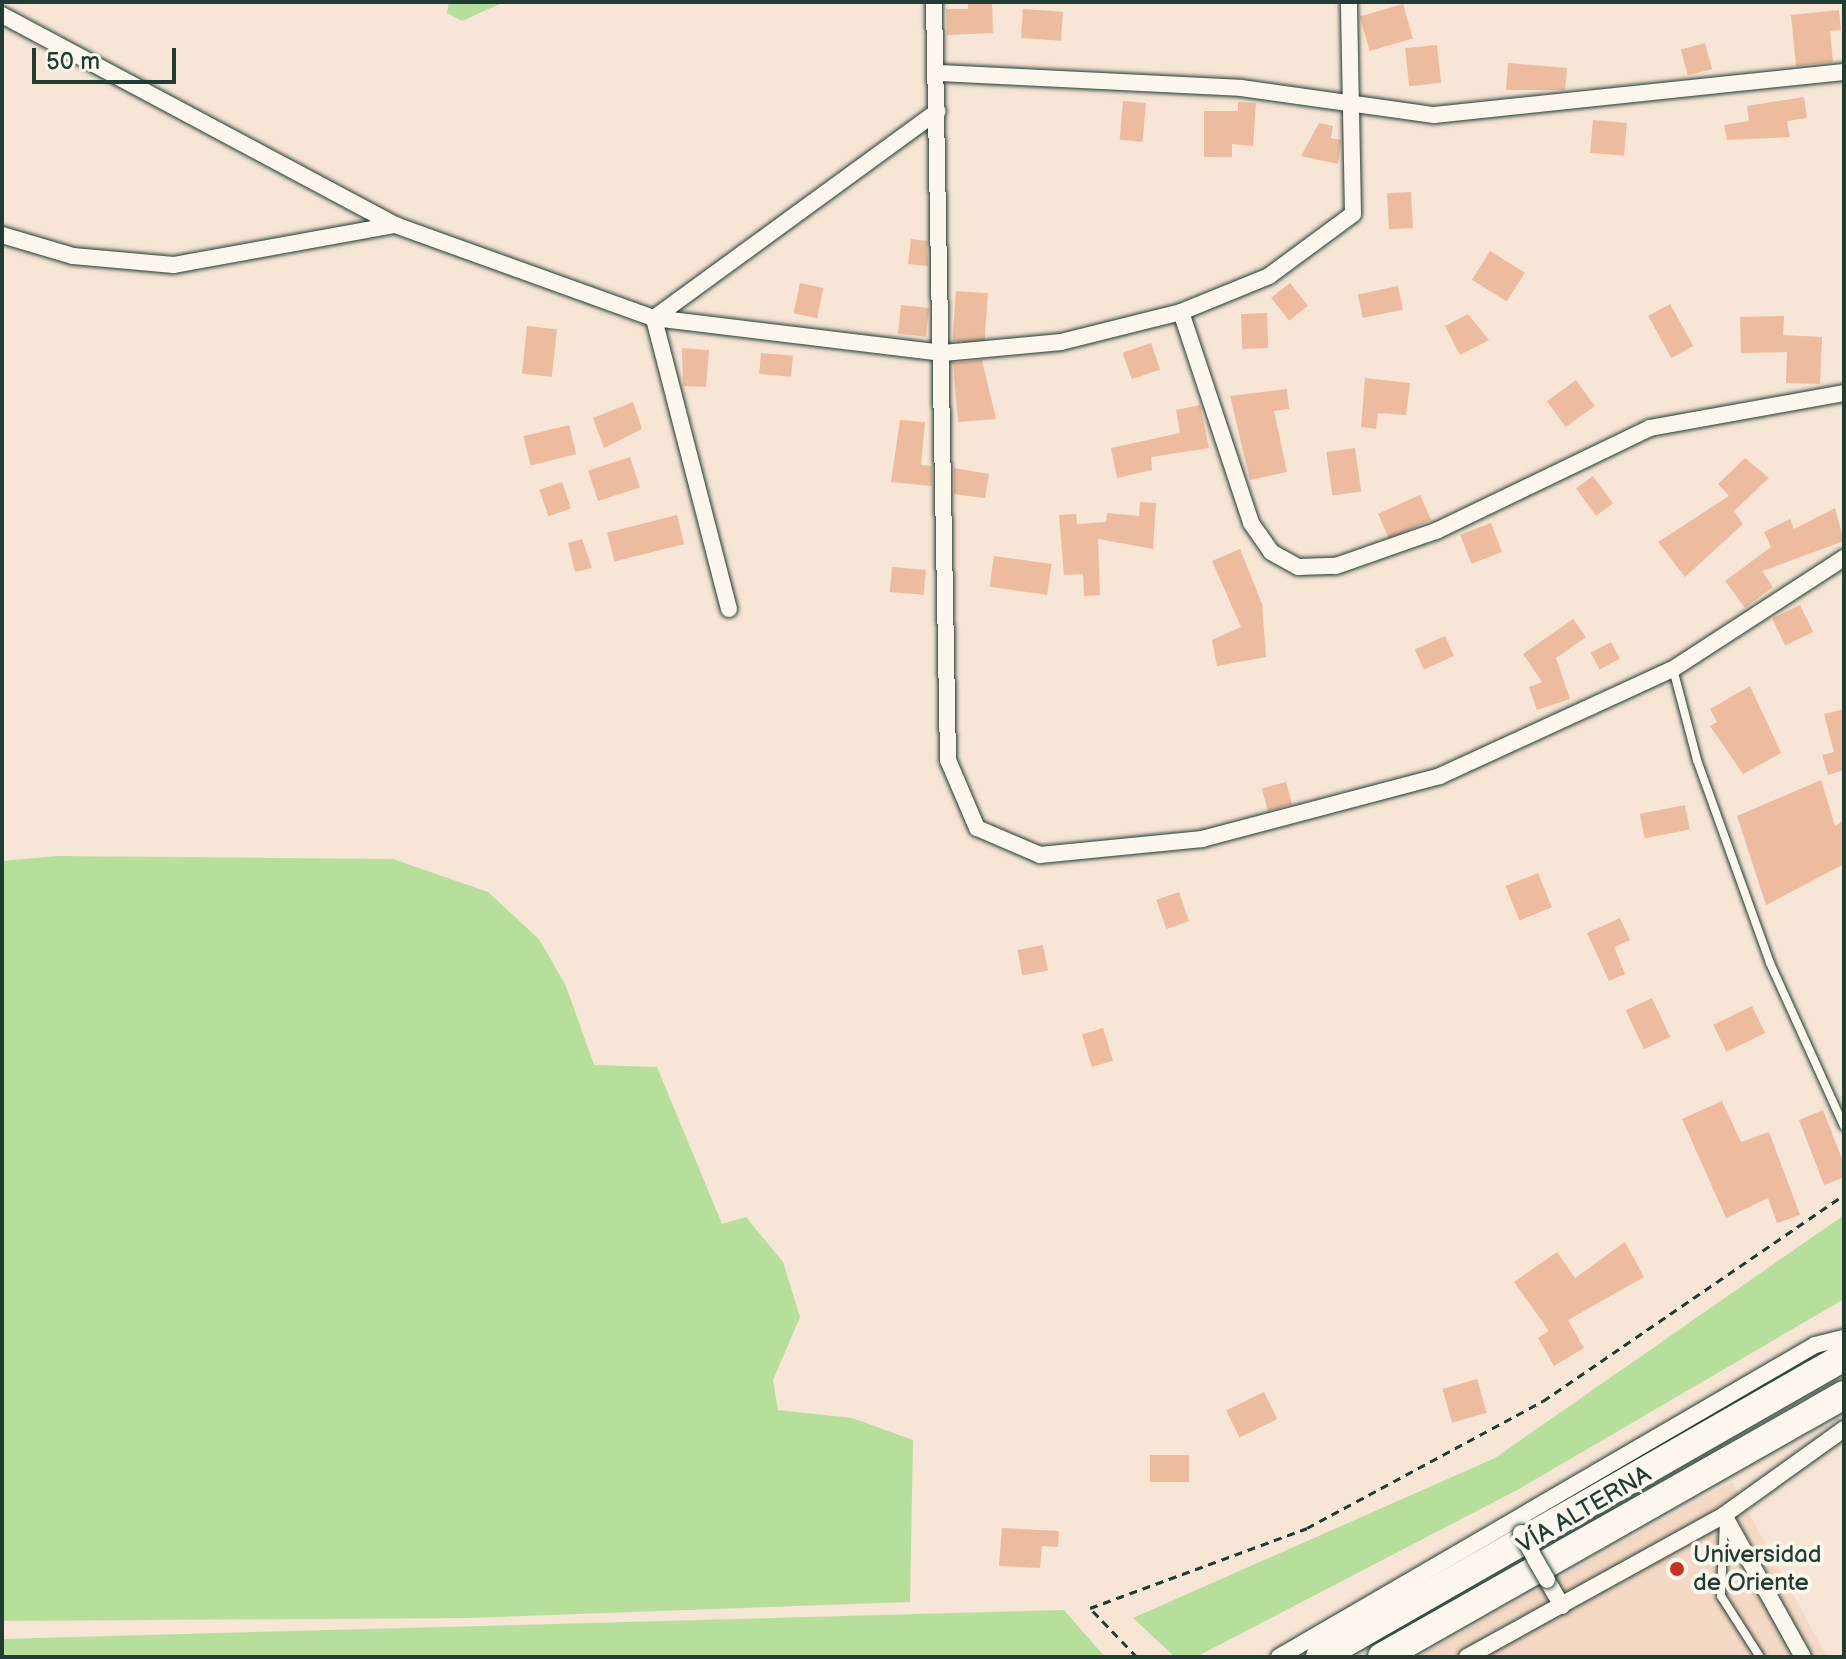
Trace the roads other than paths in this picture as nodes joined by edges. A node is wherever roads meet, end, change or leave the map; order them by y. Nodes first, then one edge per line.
1 (934, 2) edge
2 (1349, 2) edge
3 (2, 15) edge
4 (1844, 72) edge
5 (937, 73) junction
6 (1356, 105) junction
7 (938, 111) junction
8 (395, 225) junction
9 (2, 235) edge
10 (1181, 312) junction
11 (654, 318) junction
12 (943, 353) junction
13 (1844, 393) edge
14 (1844, 558) edge
15 (729, 609) dead end
16 (1673, 669) junction
17 (1844, 1126) edge
18 (1844, 1338) edge
19 (1844, 1357) edge
20 (1844, 1395) edge
21 (1844, 1429) edge
22 (1724, 1515) junction
23 (1518, 1529) junction
24 (1562, 1606) junction
25 (1279, 1657) edge
26 (1320, 1657) edge
27 (1382, 1657) edge
28 (1467, 1657) edge
29 (1760, 1657) edge
30 (1803, 1657) edge

1 - 5 street
2 - 6 street
3 - 8 street
4 - 6 street
5 - 6 street
5 - 7 street
6 - 10 street
7 - 11 street
7 - 12 street
8 - 9 street
8 - 11 street
10 - 12 street
10 - 13 street
11 - 12 street
11 - 15 street
12 - 16 street
14 - 16 street
16 - 17 lane
18 - 23 street
19 - 26 highway, VÍA ALTERNA
20 - 27 highway, VÍA ALTERNA
21 - 22 street
22 - 24 street
22 - 29 lane
22 - 30 street
23 - 24 street, bridge
23 - 25 street
24 - 28 street

